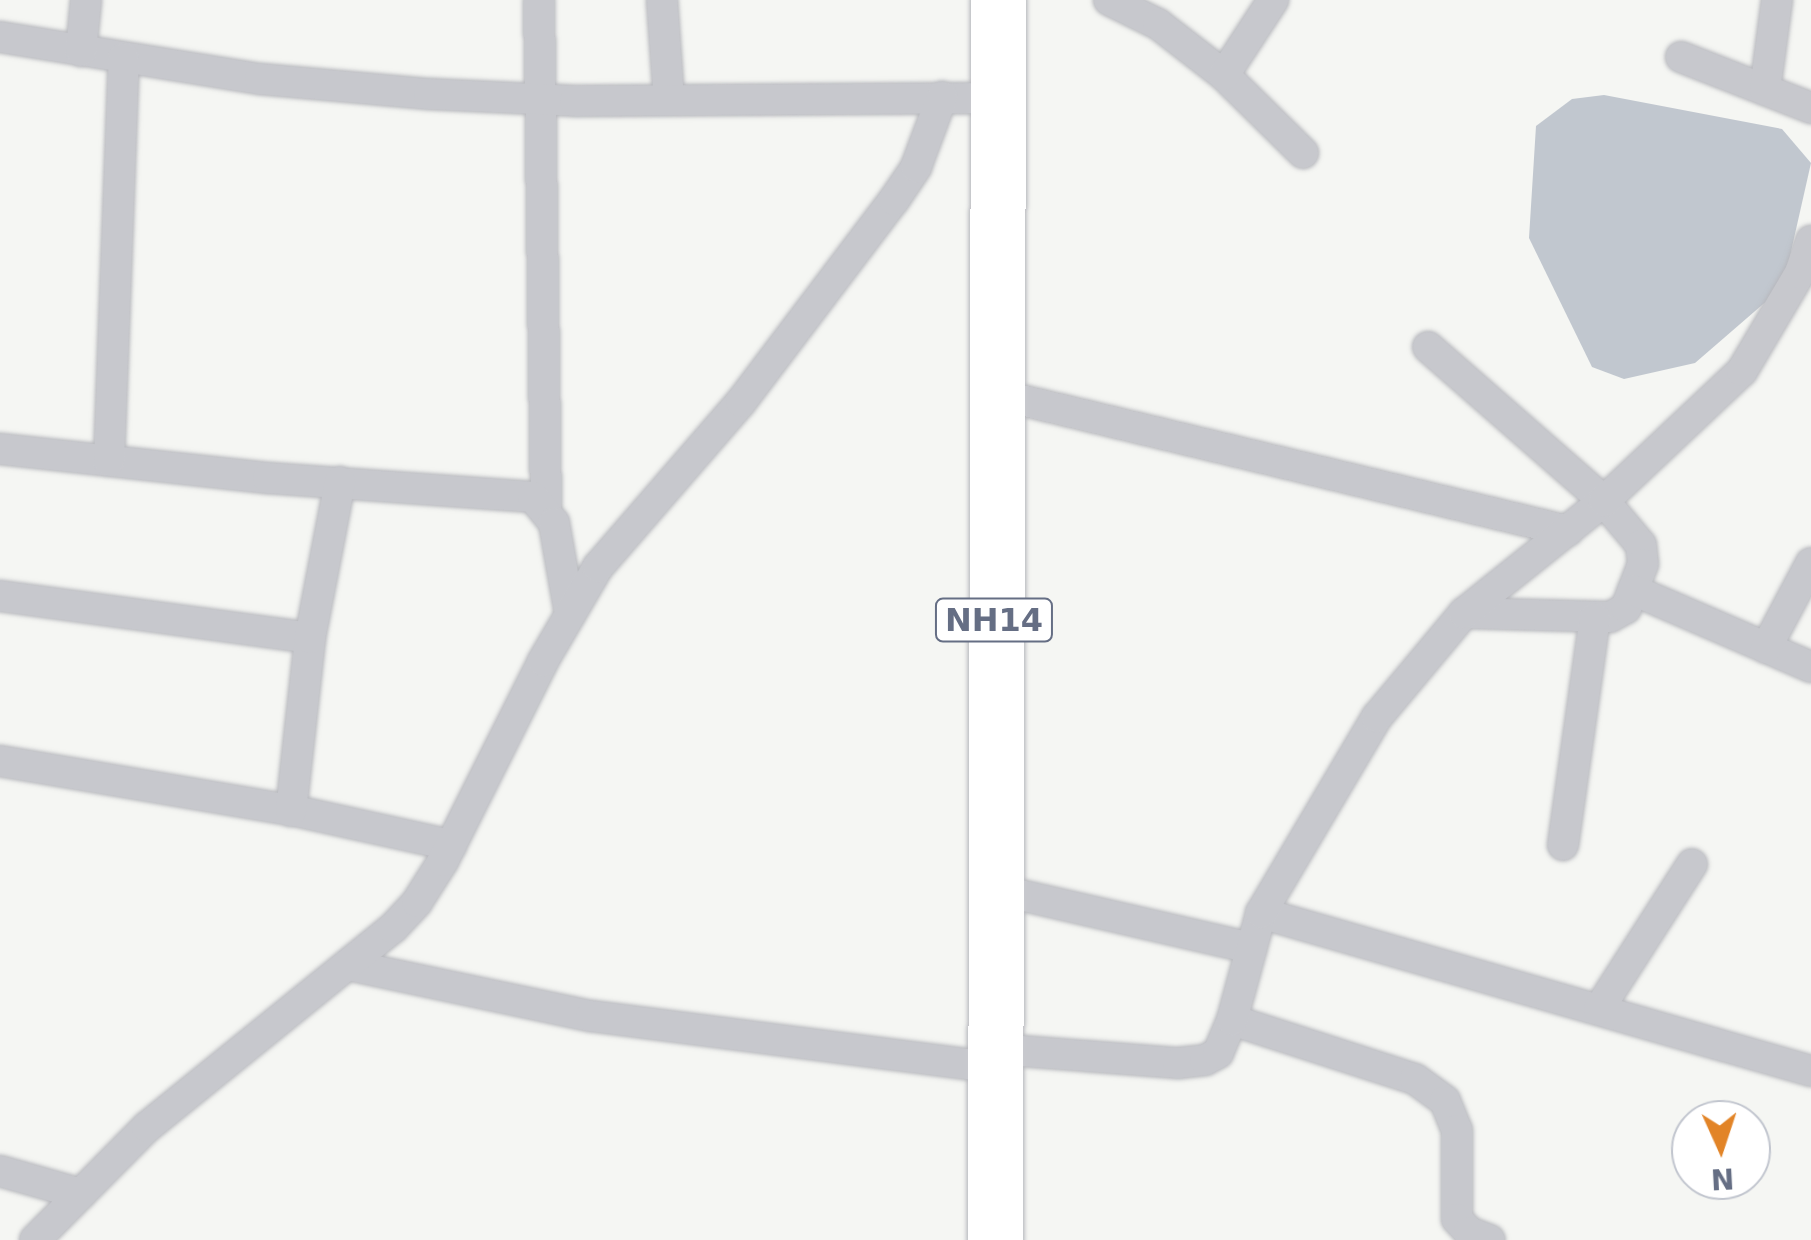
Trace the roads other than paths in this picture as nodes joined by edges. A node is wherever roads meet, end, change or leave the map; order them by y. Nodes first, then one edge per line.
1 (86, 0) edge
2 (539, 0) edge
3 (662, 0) edge
4 (998, 0) edge
5 (1109, 0) edge
6 (1273, 0) edge
7 (1777, 0) edge
8 (0, 37) edge
9 (81, 51) junction
10 (1680, 57) dead end
11 (124, 58) junction
12 (1224, 75) junction
13 (1765, 90) junction
14 (942, 98) junction
15 (997, 98) junction
16 (669, 99) junction
17 (540, 100) junction
18 (1811, 108) edge
19 (1303, 152) dead end
20 (1811, 241) edge
21 (1428, 347) dead end
22 (996, 394) junction
23 (0, 449) edge
24 (108, 461) junction
25 (340, 482) junction
26 (1604, 501) junction
27 (546, 508) junction
28 (1568, 531) junction
29 (1811, 563) edge
30 (1633, 590) junction
31 (0, 596) edge
32 (570, 614) junction
33 (1464, 614) junction
34 (1594, 618) junction
35 (310, 638) junction
36 (1766, 648) junction
37 (1811, 667) edge
38 (0, 761) edge
39 (291, 810) junction
40 (451, 845) junction
41 (1564, 845) dead end
42 (1692, 864) dead end
43 (994, 889) junction
44 (1262, 913) junction
45 (1251, 948) junction
46 (348, 964) junction
47 (1599, 1009) junction
48 (1232, 1020) junction
49 (995, 1058) junction
50 (1811, 1071) edge
51 (0, 1171) edge
52 (81, 1194) junction
53 (43, 1238) edge
54 (995, 1240) edge
55 (1490, 1240) edge

1 - 9 street
2 - 17 street
3 - 16 street
4 - 15 highway, NH14
5 - 12 street
6 - 12 street
7 - 13 street
8 - 9 street
9 - 11 street
10 - 13 street
11 - 17 street
11 - 24 street
12 - 19 street
13 - 18 street
14 - 15 street
14 - 16 street
14 - 32 street
15 - 22 highway, NH14
16 - 17 street
17 - 27 street
20 - 26 street
21 - 26 street
22 - 28 street
22 - 43 highway, NH14
23 - 24 street
24 - 25 street
25 - 27 street
25 - 35 street
26 - 28 street
26 - 30 street
27 - 32 street
28 - 33 street
29 - 36 street
30 - 34 street
30 - 36 street
31 - 35 street
32 - 40 street
33 - 34 street
33 - 44 street
34 - 41 street
35 - 39 street
36 - 37 street
38 - 39 street
39 - 40 street
40 - 46 street
42 - 47 street
43 - 45 street
43 - 49 highway, NH14
44 - 45 street
44 - 47 street
45 - 48 street
46 - 49 street
46 - 52 street
47 - 50 street
48 - 49 street
48 - 55 street
49 - 54 highway, NH14
51 - 52 street
52 - 53 street

